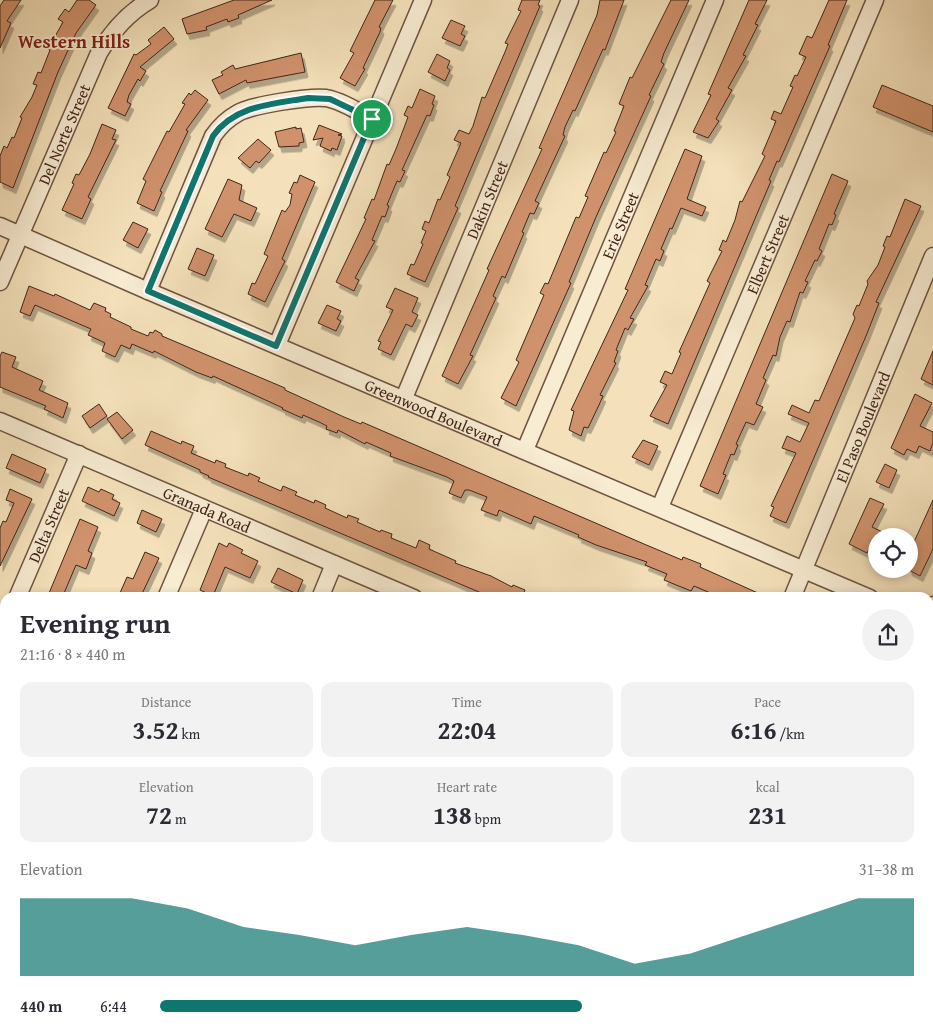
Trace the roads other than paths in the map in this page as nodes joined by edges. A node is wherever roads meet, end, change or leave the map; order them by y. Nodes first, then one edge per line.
1 (150, 0) edge
2 (423, 0) edge
3 (570, 0) edge
4 (715, 0) edge
5 (875, 0) edge
6 (372, 119) junction
7 (0, 226) edge
8 (20, 234) junction
9 (933, 256) edge
10 (0, 282) edge
11 (148, 291) junction
12 (276, 346) junction
13 (404, 398) junction
14 (0, 421) edge
15 (524, 450) junction
16 (79, 454) junction
17 (660, 507) junction
18 (204, 509) junction
19 (334, 564) junction
20 (804, 569) junction
21 (20, 592) edge
22 (169, 592) edge
23 (322, 592) edge
24 (400, 592) edge
25 (794, 592) edge
26 (856, 592) edge

1 - 8 street, Del Norte Street
2 - 6 street
3 - 13 street, Dakin Street
4 - 15 street, Erie Street
5 - 17 street, Elbert Street
6 - 11 street
6 - 12 street
7 - 8 street, Greenwood Boulevard
8 - 10 street, Del Norte Street
8 - 11 street, Greenwood Boulevard
9 - 20 street, El Paso Boulevard
11 - 12 street, Greenwood Boulevard
12 - 13 street, Greenwood Boulevard
13 - 15 street, Greenwood Boulevard
14 - 16 street, Granada Road
15 - 17 street, Greenwood Boulevard
16 - 18 street, Granada Road
16 - 21 street, Delta Street
17 - 20 street, Greenwood Boulevard
18 - 19 street, Granada Road
18 - 22 street
19 - 23 street
19 - 24 street, Granada Road
20 - 25 street, El Paso Boulevard
20 - 26 street, Greenwood Boulevard

